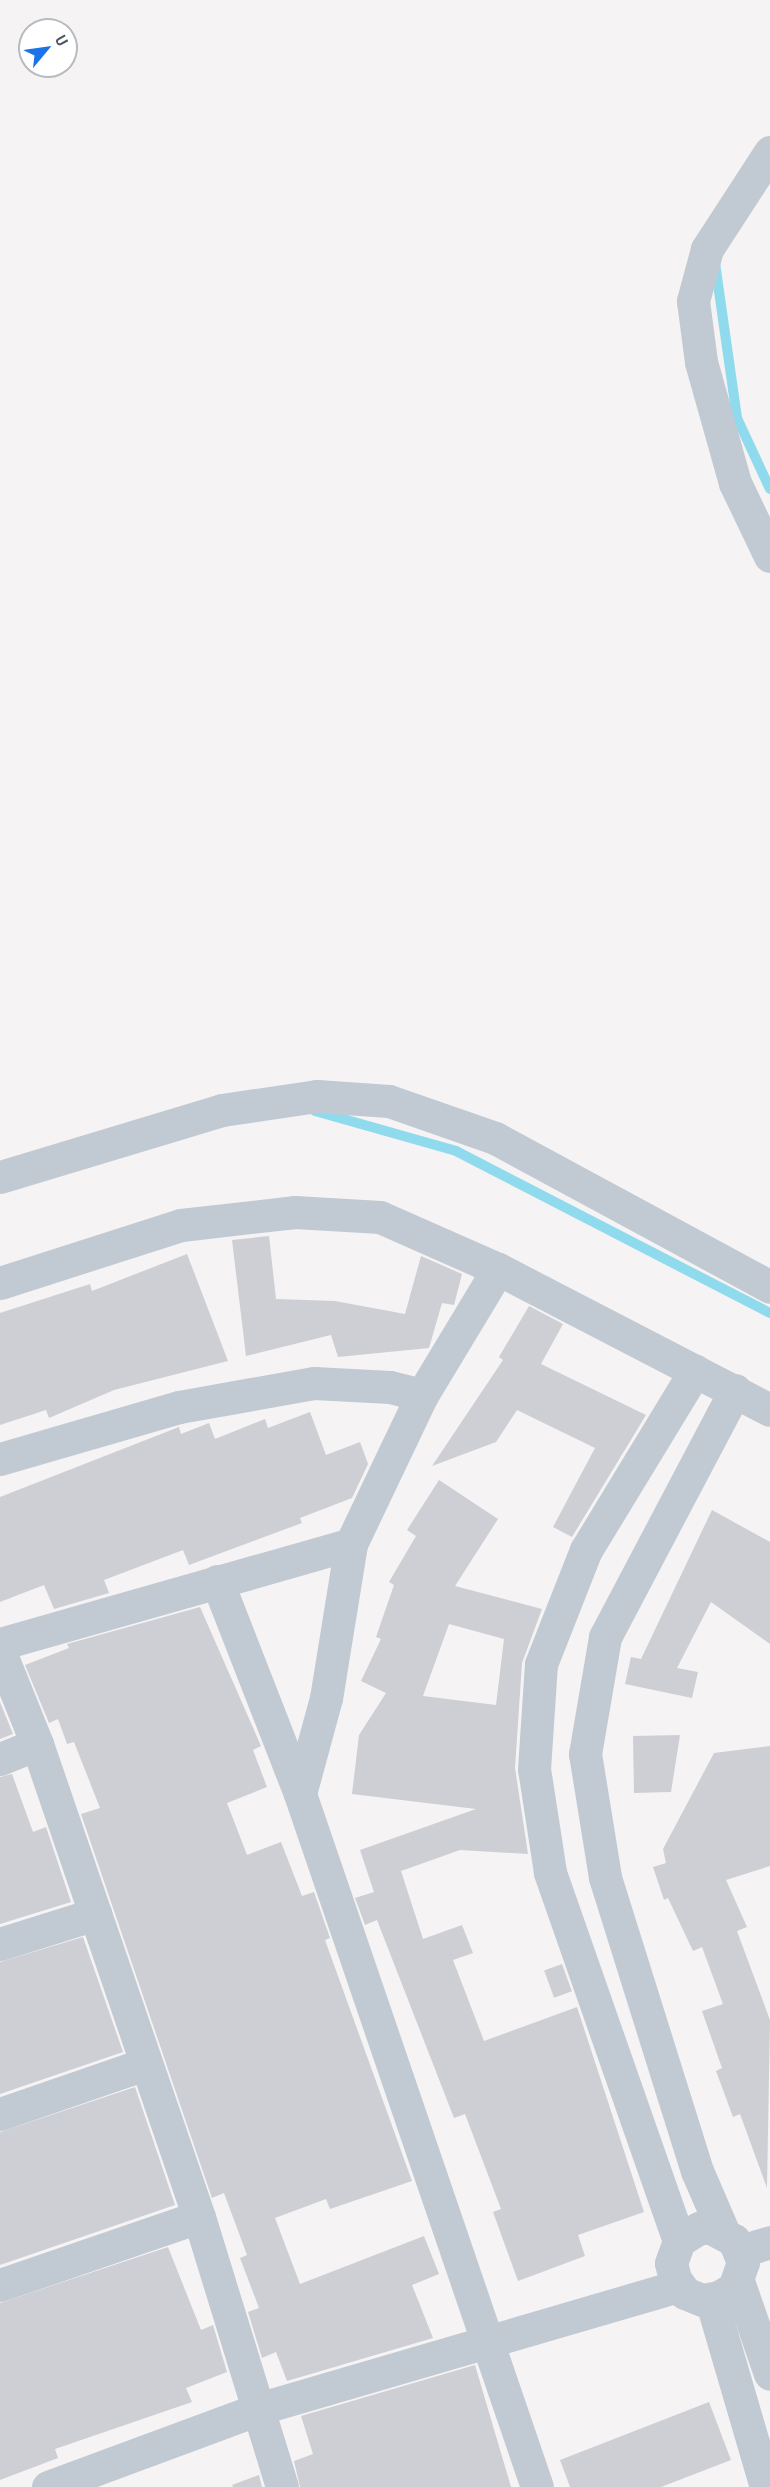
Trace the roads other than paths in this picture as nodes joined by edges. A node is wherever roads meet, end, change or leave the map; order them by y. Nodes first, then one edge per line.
1 (770, 152) edge
2 (770, 556) edge
3 (0, 1177) edge
4 (498, 1269) junction
5 (0, 1282) edge
6 (770, 1287) edge
7 (695, 1371) junction
8 (735, 1390) junction
9 (422, 1395) junction
10 (770, 1410) edge
11 (0, 1460) edge
12 (351, 1544) junction
13 (217, 1581) junction
14 (0, 1644) edge
15 (0, 1652) edge
16 (37, 1744) junction
17 (0, 1759) edge
18 (300, 1794) junction
19 (94, 1914) junction
20 (0, 1944) edge
21 (145, 2064) junction
22 (0, 2114) edge
23 (199, 2217) junction
24 (679, 2241) junction
25 (743, 2251) edge
26 (0, 2285) edge
27 (679, 2286) junction
28 (711, 2299) junction
29 (489, 2340) junction
30 (770, 2374) edge
31 (261, 2408) junction
32 (48, 2487) edge
33 (282, 2487) edge
34 (537, 2487) edge
35 (766, 2487) edge

1 - 2 street
3 - 6 street
4 - 5 street
4 - 7 street
4 - 9 street
7 - 8 street
7 - 24 street
8 - 10 street
8 - 25 street
9 - 11 street
9 - 12 street
12 - 13 street
12 - 18 street
13 - 14 street
13 - 18 street
15 - 16 street
16 - 17 street
16 - 19 street
18 - 29 street
19 - 20 street
19 - 21 street
21 - 22 street
21 - 23 street
23 - 26 street
23 - 31 street
24 - 25 street
24 - 27 street
25 - 28 street
25 - 30 street
27 - 28 street
27 - 29 street
28 - 35 street
29 - 31 street
29 - 34 street
31 - 32 street
31 - 33 street

